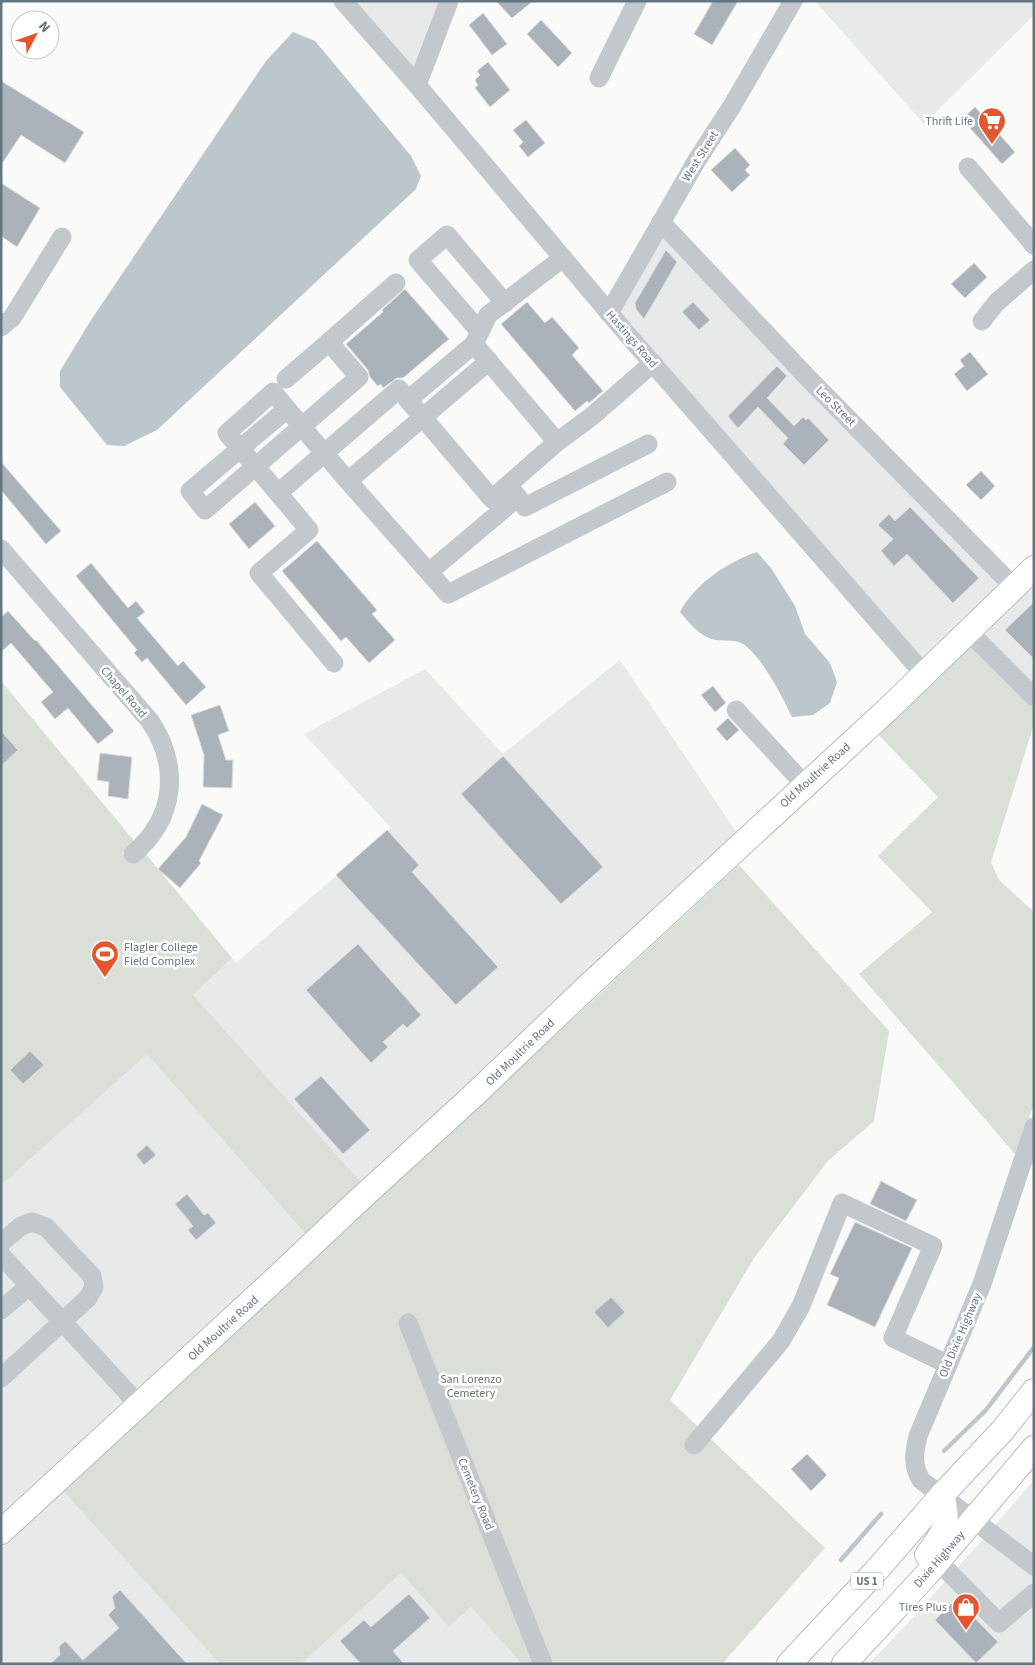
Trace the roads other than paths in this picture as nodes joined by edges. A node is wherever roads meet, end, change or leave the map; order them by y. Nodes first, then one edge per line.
1 (343, 1) edge
2 (449, 1) edge
3 (637, 1) edge
4 (793, 1) edge
5 (599, 78) dead end
6 (417, 85) junction
7 (968, 167) dead end
8 (661, 222) junction
9 (62, 238) dead end
10 (1034, 245) edge
11 (563, 258) junction
12 (1034, 270) edge
13 (396, 283) dead end
14 (505, 303) junction
15 (609, 313) junction
16 (982, 321) dead end
17 (1, 327) edge
18 (477, 338) junction
19 (329, 342) junction
20 (489, 361) junction
21 (653, 363) junction
22 (286, 379) dead end
23 (408, 400) junction
24 (422, 418) junction
25 (302, 427) junction
26 (558, 442) junction
27 (648, 444) dead end
28 (240, 449) junction
29 (324, 453) junction
30 (256, 467) junction
31 (348, 481) junction
32 (668, 482) dead end
33 (513, 491) junction
34 (278, 493) junction
35 (1, 549) edge
36 (1034, 568) edge
37 (429, 572) junction
38 (1014, 587) junction
39 (969, 632) junction
40 (334, 663) dead end
41 (924, 674) junction
42 (1034, 697) edge
43 (736, 710) dead end
44 (805, 785) junction
45 (133, 854) dead end
46 (1034, 1127) edge
47 (1, 1243) edge
48 (1, 1255) edge
49 (29, 1286) junction
50 (1, 1310) edge
51 (62, 1323) junction
52 (408, 1323) dead end
53 (947, 1364) junction
54 (1, 1378) edge
55 (1034, 1392) edge
56 (139, 1405) junction
57 (694, 1445) dead end
58 (1034, 1448) edge
59 (942, 1495) junction
60 (974, 1520) junction
61 (1, 1532) edge
62 (938, 1561) junction
63 (1034, 1565) edge
64 (1034, 1593) edge
65 (543, 1664) edge
66 (789, 1664) edge
67 (829, 1664) edge
68 (844, 1664) edge

1 - 6 street, Hastings Road
2 - 6 street
3 - 5 street
4 - 8 street, West Street
6 - 11 street, Hastings Road
7 - 10 street
8 - 15 street, West Street
8 - 38 street, Leo Street
9 - 17 street
11 - 14 street
11 - 15 street, Hastings Road
12 - 16 street
13 - 19 street
14 - 18 street
14 - 18 street
15 - 21 street, Hastings Road
18 - 20 street
18 - 23 street
19 - 22 street
19 - 25 street
20 - 24 street
20 - 26 street
21 - 26 street
21 - 41 street, Hastings Road
23 - 24 street
23 - 29 street
24 - 31 street
24 - 33 street
25 - 28 street
25 - 29 street
25 - 30 street
26 - 33 street
27 - 33 street
28 - 30 street
28 - 30 street
29 - 31 street
29 - 34 street
30 - 34 street
31 - 37 street
32 - 37 street
33 - 37 street
34 - 40 street
35 - 45 street, Chapel Road
36 - 38 main road, Old Moultrie Road
38 - 39 main road, Old Moultrie Road
39 - 41 main road, Old Moultrie Road
39 - 42 street
41 - 44 main road, Old Moultrie Road
43 - 44 street
44 - 56 main road, Old Moultrie Road
46 - 53 street, Old Dixie Highway
47 - 51 street
48 - 49 street
49 - 50 street
49 - 51 street
51 - 54 street
51 - 56 street
52 - 65 street, Cemetery Road
53 - 57 street
53 - 59 street, Old Dixie Highway
55 - 59 main road, US 1
56 - 61 main road, Old Moultrie Road
58 - 60 main road, Dixie Highway
59 - 60 street, Old Dixie Highway
59 - 66 main road, US 1
59 - 67 main road
60 - 62 main road, Dixie Highway
60 - 63 street, Old Dixie Highway
62 - 64 street
62 - 68 main road, Dixie Highway

